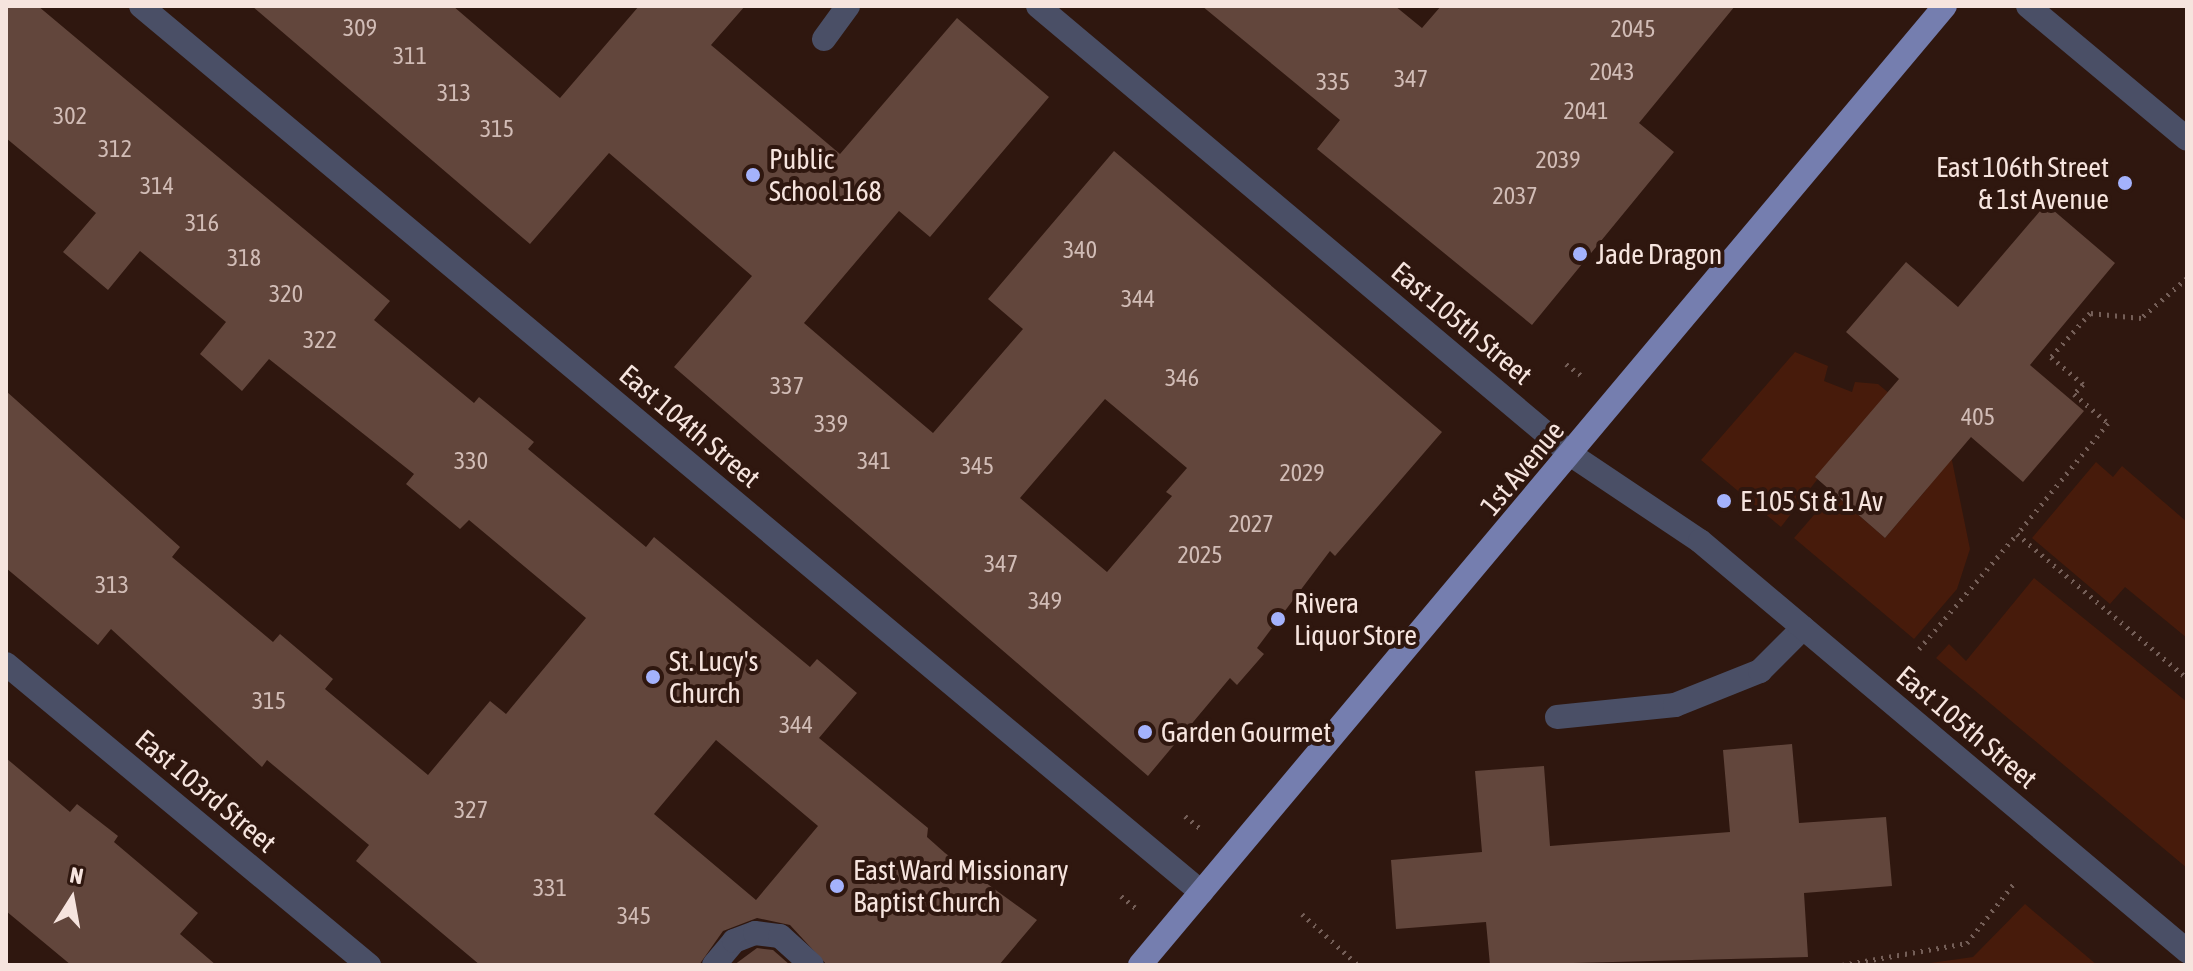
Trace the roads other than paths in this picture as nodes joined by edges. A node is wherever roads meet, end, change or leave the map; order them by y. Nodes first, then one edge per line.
1 (141, 6) edge
2 (848, 6) edge
3 (1038, 6) edge
4 (1945, 6) edge
5 (2028, 6) edge
6 (824, 39) dead end
7 (2187, 139) edge
8 (1573, 456) junction
9 (1803, 628) junction
10 (6, 664) edge
11 (1557, 717) dead end
12 (1201, 892) junction
13 (2187, 951) edge
14 (369, 965) edge
15 (714, 965) edge
16 (812, 965) edge
17 (1140, 965) edge

1 - 12 street, East 104th Street
2 - 6 street
3 - 8 street, East 105th Street
4 - 8 main road, 1st Avenue
5 - 7 street
8 - 9 street, East 105th Street
8 - 12 main road, 1st Avenue
9 - 11 street
9 - 13 street, East 105th Street
10 - 14 street, East 103rd Street
12 - 17 main road, 1st Avenue
15 - 16 street

